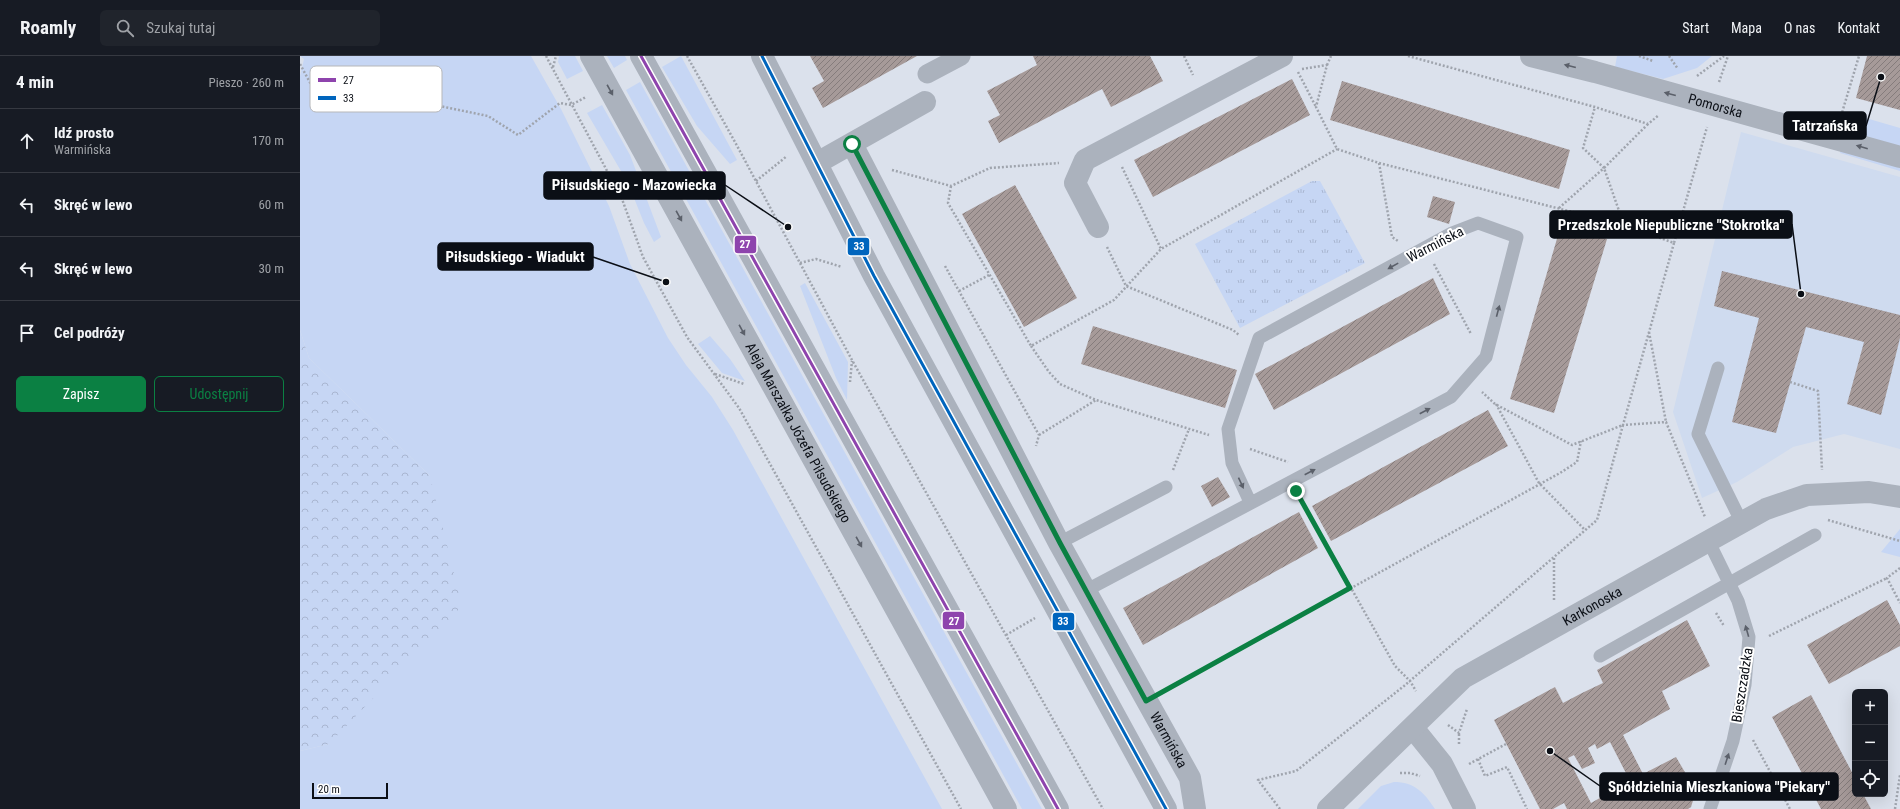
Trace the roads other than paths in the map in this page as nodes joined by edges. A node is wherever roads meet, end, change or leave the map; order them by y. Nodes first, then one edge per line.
1 (591, 56) edge
2 (641, 56) edge
3 (762, 56) edge
4 (961, 56) edge
5 (1282, 56) edge
6 (1530, 56) edge
7 (1597, 64) edge
8 (927, 74) dead end
9 (925, 102) dead end
10 (852, 144) junction
11 (1900, 158) edge
12 (817, 163) junction
13 (1098, 227) road end
14 (1718, 368) dead end
15 (1166, 487) road end
16 (1900, 497) edge
17 (1250, 502) junction
18 (1742, 523) junction
19 (1708, 532) junction
20 (1815, 535) dead end
21 (1060, 543) junction
22 (1729, 582) junction
23 (1085, 591) junction
24 (1600, 656) dead end
25 (1413, 728) junction
26 (1006, 809) edge
27 (1058, 809) edge
28 (1166, 809) edge
29 (1195, 809) edge
30 (1328, 809) edge
31 (1465, 809) edge
32 (1710, 809) edge

1 -> 26 street, Aleja Marszałka Józefa Piłsudskiego
2 - 27 street
3 - 12 street
4 - 8 street
5 - 13 street
7 -> 6 street, Pomorska
11 -> 7 street, Pomorska
9 - 10 street
10 - 12 street
10 - 21 street, Warmińska
12 - 28 street
14 - 18 lane
15 - 21 lane
16 - 18 street, Karkonoska
17 -> 17 lane, Warmińska
17 - 23 lane, Warmińska
18 - 19 street, Karkonoska
19 - 22 lane, Bieszczadzka
19 - 25 street, Karkonoska
20 - 22 lane
21 - 23 street, Warmińska
22 - 24 lane
32 -> 22 lane, Bieszczadzka
23 - 29 street, Warmińska
25 - 30 street, Karkonoska
25 - 31 street

